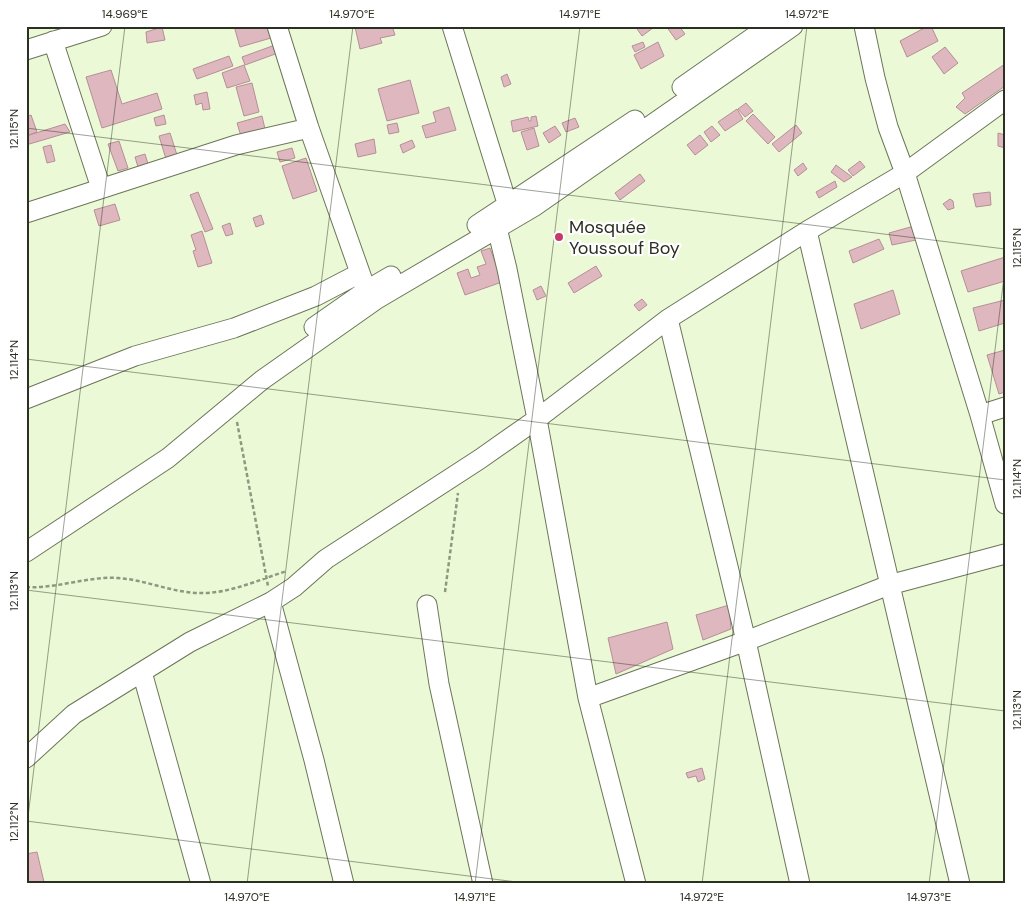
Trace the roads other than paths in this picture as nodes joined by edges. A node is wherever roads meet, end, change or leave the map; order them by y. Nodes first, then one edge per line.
1 (102, 26) edge
2 (277, 26) edge
3 (452, 26) edge
4 (769, 26) edge
5 (793, 26) edge
6 (864, 26) edge
7 (54, 42) junction
8 (26, 50) edge
9 (1005, 100) edge
10 (309, 128) junction
11 (905, 173) junction
12 (101, 188) junction
13 (26, 213) edge
14 (505, 217) junction
15 (807, 231) junction
16 (363, 281) junction
17 (668, 319) junction
18 (26, 399) edge
19 (1005, 407) edge
20 (980, 415) junction
21 (537, 419) junction
22 (1005, 504) edge
23 (26, 537) edge
24 (26, 552) edge
25 (1005, 554) edge
26 (889, 585) junction
27 (271, 602) junction
28 (427, 605) dead end
29 (746, 641) junction
30 (142, 672) junction
31 (588, 698) junction
32 (26, 758) edge
33 (201, 884) edge
34 (344, 884) edge
35 (483, 884) edge
36 (636, 884) edge
37 (800, 884) edge
38 (960, 884) edge

1 - 7 street
2 - 10 street
3 - 14 street
4 - 14 street
5 - 14 street
6 - 11 street
7 - 8 street
7 - 12 street
9 - 11 street
10 - 12 street
10 - 16 street
11 - 15 street
11 - 20 street
12 - 13 street
14 - 16 street
14 - 21 street
14 - 24 street
15 - 17 street
15 - 26 street
16 - 18 street
16 - 23 street
17 - 21 street
17 - 29 street
19 - 20 street
20 - 22 street
21 - 27 street
21 - 31 street
25 - 26 street
26 - 29 street
26 - 38 street
27 - 30 street
27 - 34 street
28 - 35 street
29 - 31 street
29 - 37 street
30 - 32 street
30 - 33 street
31 - 36 street

